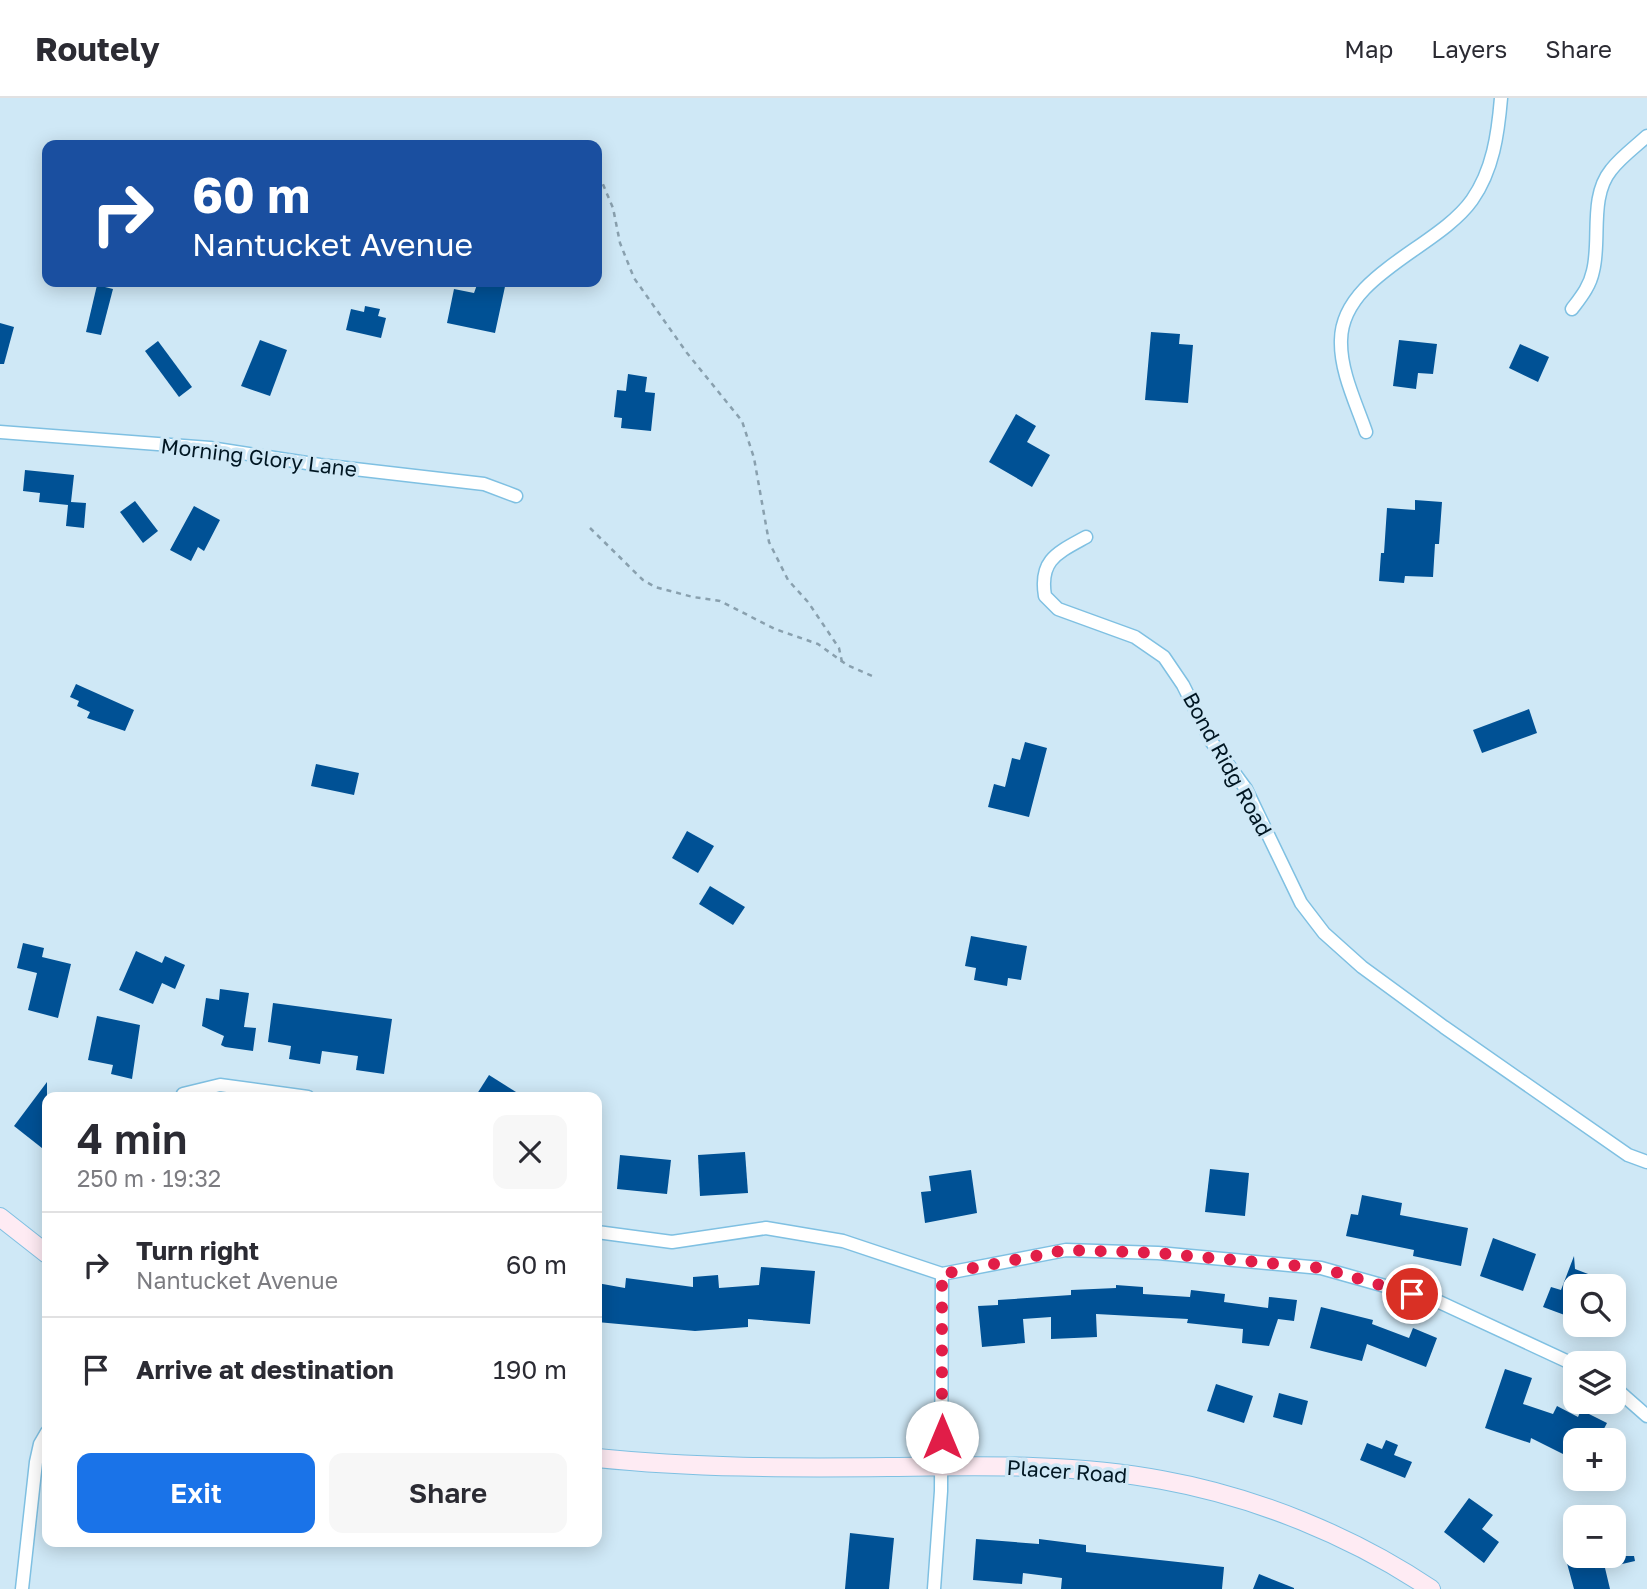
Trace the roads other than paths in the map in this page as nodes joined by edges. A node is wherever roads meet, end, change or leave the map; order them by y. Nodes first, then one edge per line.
1 (1501, 98) edge
2 (1647, 136) edge
3 (1572, 309) dead end
4 (0, 432) edge
5 (1366, 432) dead end
6 (516, 496) dead end
7 (1086, 537) dead end
8 (191, 1092) edge
9 (271, 1092) edge
10 (1647, 1162) edge
11 (0, 1217) edge
12 (602, 1233) edge
13 (42, 1250) edge
14 (942, 1274) junction
15 (1563, 1359) edge
16 (1626, 1398) edge
17 (1647, 1416) edge
18 (42, 1441) edge
19 (602, 1459) edge
20 (942, 1466) junction
21 (22, 1589) edge
22 (934, 1589) edge
23 (1431, 1589) edge

1 - 5 street
2 - 3 street
4 - 6 street, Morning Glory Lane
7 - 10 street, Bond Ridg Road
8 - 9 street
11 - 13 main road
12 - 14 street
14 - 15 street
14 - 20 street
16 - 17 street
18 - 21 street
19 - 20 main road, Placer Road
20 - 22 street
20 - 23 main road, Placer Road

